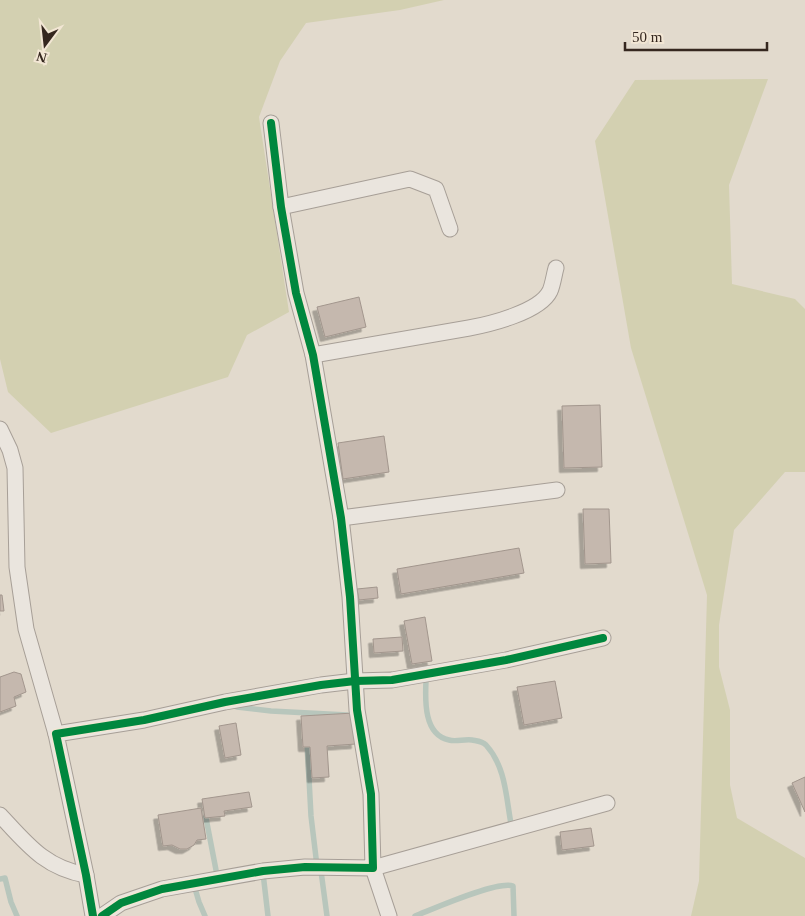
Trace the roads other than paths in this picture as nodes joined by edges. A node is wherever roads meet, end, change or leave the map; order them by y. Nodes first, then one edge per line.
1 (271, 123) dead end
2 (281, 207) junction
3 (450, 229) dead end
4 (556, 268) dead end
5 (312, 355) junction
6 (0, 429) edge
7 (557, 490) dead end
8 (341, 518) junction
9 (603, 638) dead end
10 (355, 681) junction
11 (56, 734) junction
12 (607, 803) dead end
13 (0, 815) edge
14 (373, 868) junction
15 (86, 875) junction
16 (94, 916) edge
17 (102, 916) edge
18 (389, 916) edge

1 - 2 street
2 - 3 street
2 - 5 street
4 - 5 street
5 - 8 street
6 - 11 street
7 - 8 street
8 - 10 street
9 - 10 street
10 - 11 street
10 - 14 street
11 - 15 street
12 - 14 street
13 - 15 street
14 - 17 street
14 - 18 street
15 - 16 street

